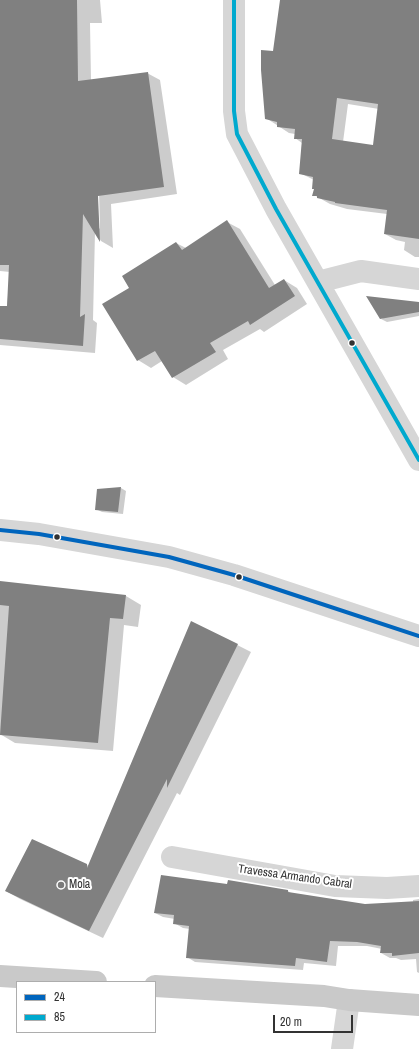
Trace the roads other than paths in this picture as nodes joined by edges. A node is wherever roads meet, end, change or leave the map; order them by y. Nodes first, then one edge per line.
1 (234, 0) edge
2 (419, 278) edge
3 (318, 282) junction
4 (419, 460) edge
5 (0, 530) edge
6 (419, 636) edge
7 (172, 857) dead end
8 (419, 886) edge
9 (0, 976) edge
10 (80, 981) edge
11 (156, 986) edge
12 (349, 1000) junction
13 (419, 1005) edge
14 (342, 1048) edge

1 - 3 street
2 - 3 street
3 - 4 street
5 - 6 street
7 - 8 street, Travessa Armando Cabral
9 - 10 main road
11 - 12 main road
12 - 13 main road
12 - 14 street

